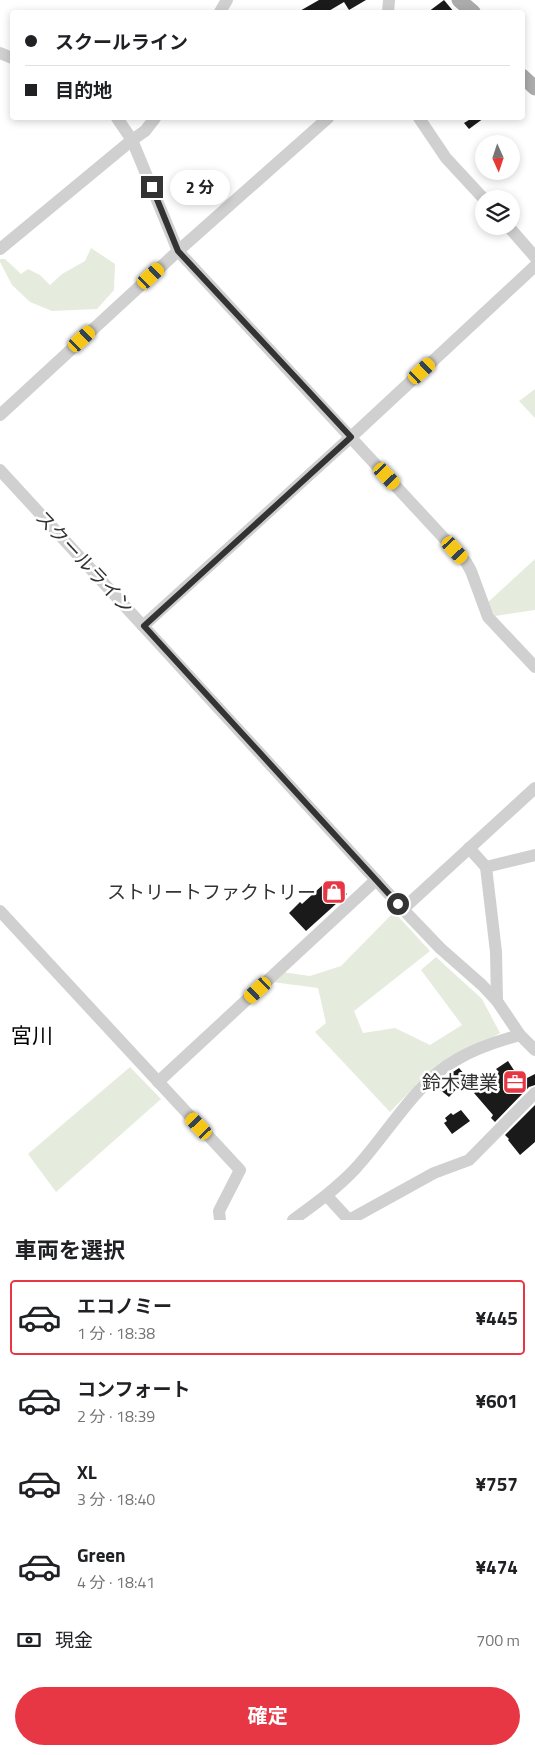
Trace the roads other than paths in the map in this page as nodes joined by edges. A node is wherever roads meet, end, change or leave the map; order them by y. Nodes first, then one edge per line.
1 (459, 0) edge
2 (471, 10) edge
3 (525, 79) edge
4 (535, 88) edge
5 (118, 120) edge
6 (153, 120) edge
7 (326, 120) edge
8 (420, 120) edge
9 (132, 140) junction
10 (476, 190) edge
11 (516, 235) edge
12 (0, 249) edge
13 (178, 251) junction
14 (535, 257) edge
15 (535, 266) edge
16 (0, 415) edge
17 (351, 437) junction
18 (0, 470) edge
19 (144, 626) junction
20 (535, 667) edge
21 (535, 788) edge
22 (469, 848) junction
23 (535, 855) edge
24 (486, 867) junction
25 (376, 880) junction
26 (403, 909) junction
27 (0, 911) edge
28 (497, 1001) junction
29 (520, 1035) junction
30 (535, 1050) edge
31 (158, 1082) junction
32 (535, 1093) edge
33 (327, 1196) junction
34 (220, 1220) edge
35 (293, 1220) edge

1 - 2 main road
3 - 4 main road
5 - 9 street
6 - 9 street
7 - 13 street
8 - 10 street
9 - 12 street
9 - 13 street
11 - 14 street
13 - 16 street
13 - 17 street
15 - 17 street
17 - 19 street
17 - 20 street
18 - 19 street, スクールライン
19 - 25 street, スクールライン
21 - 22 street
22 - 24 street
22 - 26 street
23 - 24 street
24 - 28 street
25 - 26 street, スクールライン
25 - 31 street
26 - 28 street, スクールライン
27 - 31 street
28 - 29 street, スクールライン
29 - 30 street, スクールライン
29 - 33 street
31 - 34 street
32 - 33 street
33 - 35 street

